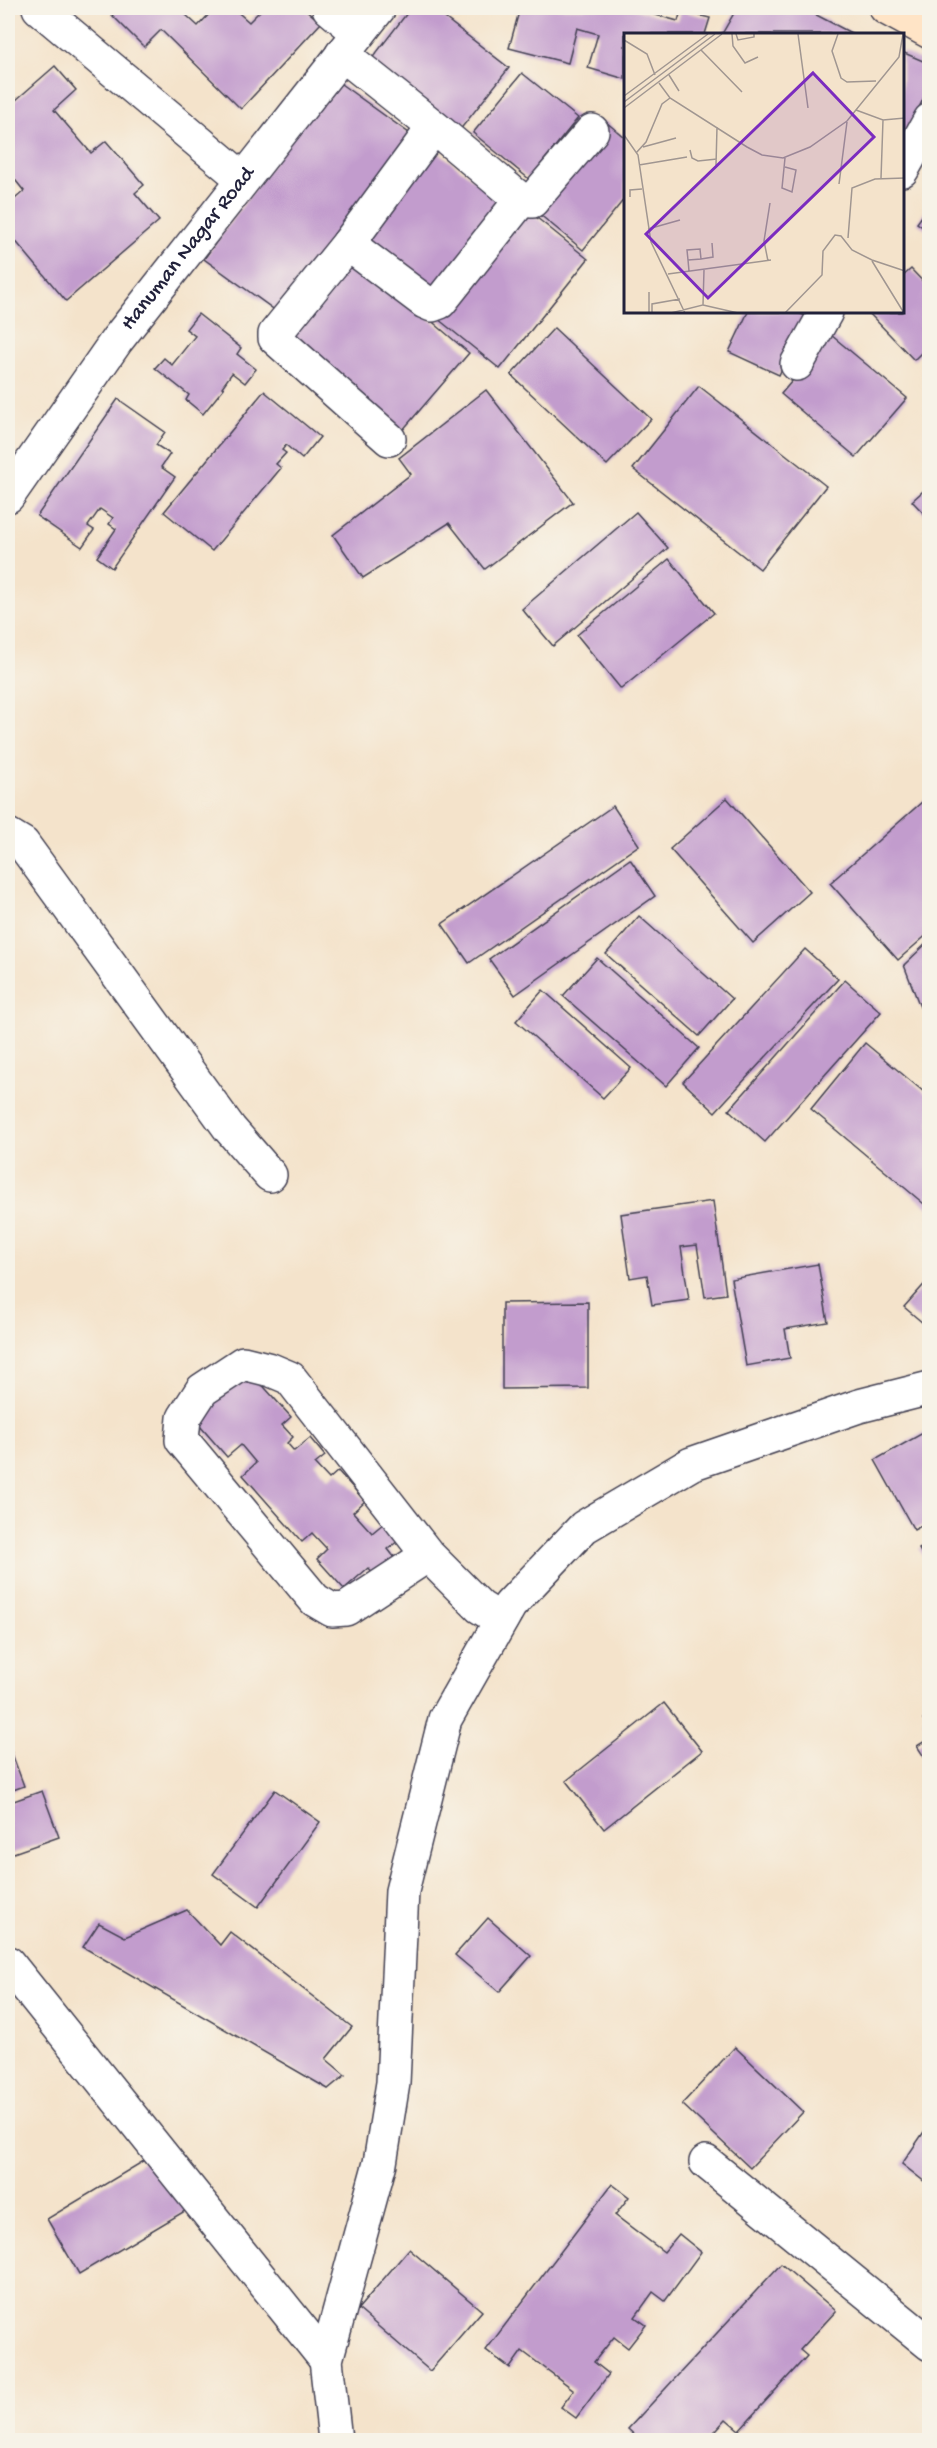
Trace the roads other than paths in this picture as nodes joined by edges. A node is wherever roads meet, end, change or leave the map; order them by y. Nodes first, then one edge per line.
1 (39, 8) edge
2 (329, 8) edge
3 (379, 8) edge
4 (886, 8) edge
5 (930, 32) edge
6 (350, 44) junction
7 (930, 120) edge
8 (434, 127) junction
9 (592, 131) dead end
10 (904, 168) edge
11 (243, 179) junction
12 (521, 200) junction
13 (348, 244) junction
14 (825, 314) edge
15 (797, 364) dead end
16 (388, 439) dead end
17 (8, 496) edge
18 (8, 835) edge
19 (270, 1175) dead end
20 (930, 1388) edge
21 (428, 1555) junction
22 (501, 1620) junction
23 (8, 1963) edge
24 (706, 2162) dead end
25 (930, 2344) edge
26 (326, 2360) junction
27 (335, 2440) edge

1 - 11 street
2 - 6 street
3 - 6 street, Hanuman Nagar Road
4 - 5 street
6 - 8 street
6 - 11 street, Hanuman Nagar Road
7 - 10 street
8 - 12 street
8 - 13 street
9 - 12 street
11 - 17 street, Hanuman Nagar Road
12 - 13 street
13 - 16 street
14 - 15 street
18 - 19 street
20 - 22 street
21 - 21 street
21 - 22 street
22 - 26 street
23 - 26 street
24 - 25 street
26 - 27 street

